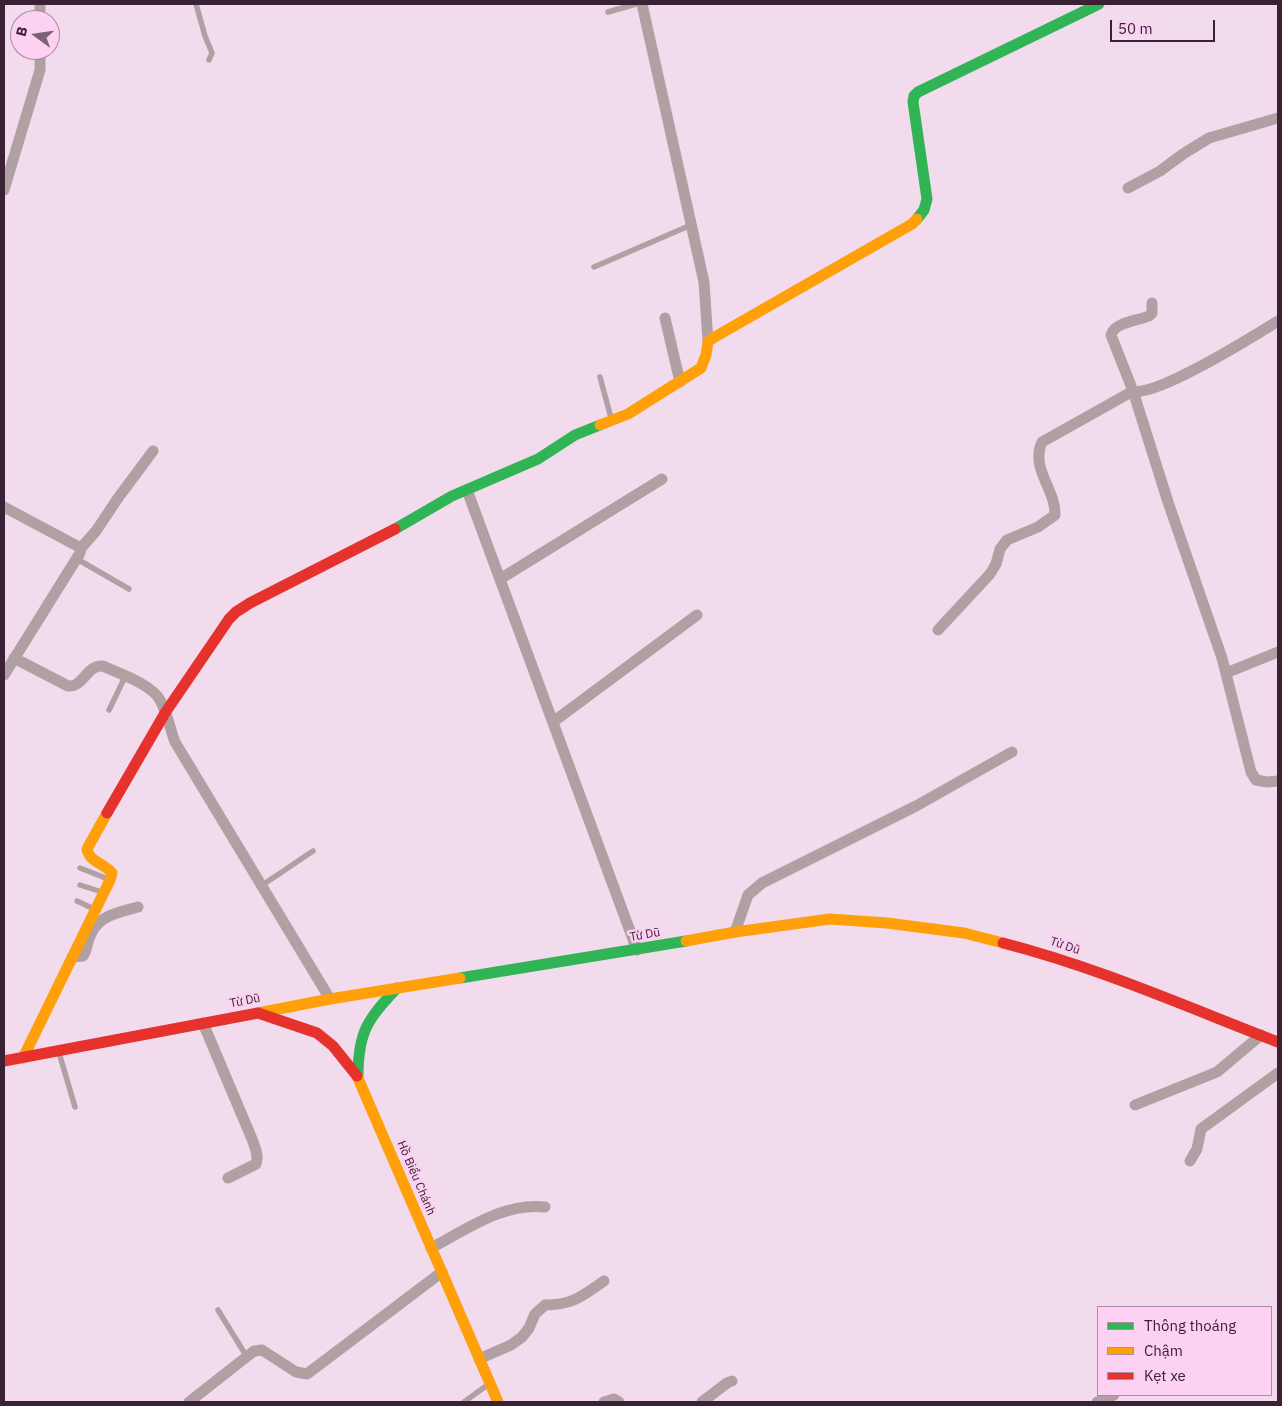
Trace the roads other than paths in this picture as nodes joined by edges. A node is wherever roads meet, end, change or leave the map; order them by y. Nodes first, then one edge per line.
1 (196, 4) edge
2 (636, 4) edge
3 (642, 4) edge
4 (1099, 4) edge
5 (608, 12) dead end
6 (40, 60) edge
7 (209, 60) dead end
8 (1278, 118) edge
9 (1128, 188) dead end
10 (4, 190) edge
11 (691, 225) junction
12 (594, 267) dead end
13 (1152, 302) dead end
14 (665, 318) dead end
15 (1278, 321) edge
16 (714, 338) junction
17 (600, 377) dead end
18 (680, 382) junction
19 (1132, 391) junction
20 (611, 420) junction
21 (153, 451) dead end
22 (662, 479) dead end
23 (467, 490) junction
24 (4, 507) edge
25 (79, 554) junction
26 (500, 579) junction
27 (129, 589) dead end
28 (697, 616) dead end
29 (938, 630) dead end
30 (1278, 652) edge
31 (14, 658) junction
32 (1226, 673) junction
33 (4, 675) edge
34 (125, 677) junction
35 (109, 710) dead end
36 (165, 713) junction
37 (553, 722) junction
38 (1012, 752) dead end
39 (1278, 781) edge
40 (313, 851) dead end
41 (80, 868) dead end
42 (110, 880) junction
43 (80, 885) dead end
44 (262, 886) junction
45 (104, 893) junction
46 (77, 901) dead end
47 (138, 907) dead end
48 (96, 910) junction
49 (735, 932) junction
50 (636, 950) junction
51 (72, 957) junction
52 (397, 988) junction
53 (330, 999) junction
54 (258, 1013) junction
55 (203, 1023) junction
56 (1261, 1036) junction
57 (1278, 1042) edge
58 (58, 1052) junction
59 (22, 1058) junction
60 (4, 1060) edge
61 (1278, 1073) edge
62 (358, 1077) junction
63 (1135, 1105) dead end
64 (75, 1107) dead end
65 (1190, 1161) dead end
66 (228, 1178) dead end
67 (545, 1207) dead end
68 (431, 1248) junction
69 (442, 1272) junction
70 (604, 1281) dead end
71 (218, 1310) dead end
72 (247, 1357) junction
73 (479, 1359) junction
74 (732, 1381) dead end
75 (490, 1384) junction
76 (1112, 1396) edge
77 (189, 1402) edge
78 (464, 1402) edge
79 (498, 1402) edge
80 (604, 1402) edge
81 (619, 1402) edge
82 (702, 1402) edge
83 (1097, 1402) edge

1 - 7 lane
2 - 5 lane
3 - 11 street
4 - 16 main road
6 - 10 street
8 - 9 street
11 - 12 lane
11 - 16 street
13 - 19 street
14 - 18 street
15 - 19 street
16 - 18 main road
17 - 20 lane
18 - 20 main road
19 - 29 street
19 - 32 street
20 - 23 main road
21 - 25 street
22 - 26 street
23 - 26 street
23 - 36 main road
24 - 25 street
25 - 27 lane
25 - 31 street
26 - 37 street
28 - 37 street
30 - 32 street
31 - 33 street
31 - 34 street
32 - 39 street
34 - 35 lane
34 - 36 street
36 - 42 main road
36 - 44 street
37 - 50 street
38 - 49 street
40 - 44 lane
41 - 42 lane
42 - 45 main road
43 - 45 lane
44 - 53 street
45 - 48 main road
46 - 48 lane
47 - 51 street
48 - 51 main road
49 - 50 main road, Từ Dũ
49 - 56 main road, Từ Dũ
50 - 52 main road, Từ Dũ
51 - 59 main road
52 - 53 main road, Từ Dũ
52 - 62 main road
53 - 54 main road, Từ Dũ
54 - 55 main road, Từ Dũ
54 - 62 main road, Hồ Biểu Chánh
55 - 58 main road, Từ Dũ
55 - 66 street
56 - 57 main road, Từ Dũ
56 - 63 street
58 - 59 main road, Từ Dũ
58 - 64 lane
59 - 60 main road, Từ Dũ
61 - 65 street
62 - 68 main road, Hồ Biểu Chánh
67 - 68 street
68 - 69 main road, Hồ Biểu Chánh
69 - 72 street
69 - 73 main road, Hồ Biểu Chánh
70 - 73 street
71 - 72 lane
72 - 77 street
73 - 75 main road, Hồ Biểu Chánh
74 - 82 street
75 - 78 lane
75 - 79 main road, Hồ Biểu Chánh
76 - 83 street
80 - 81 street

